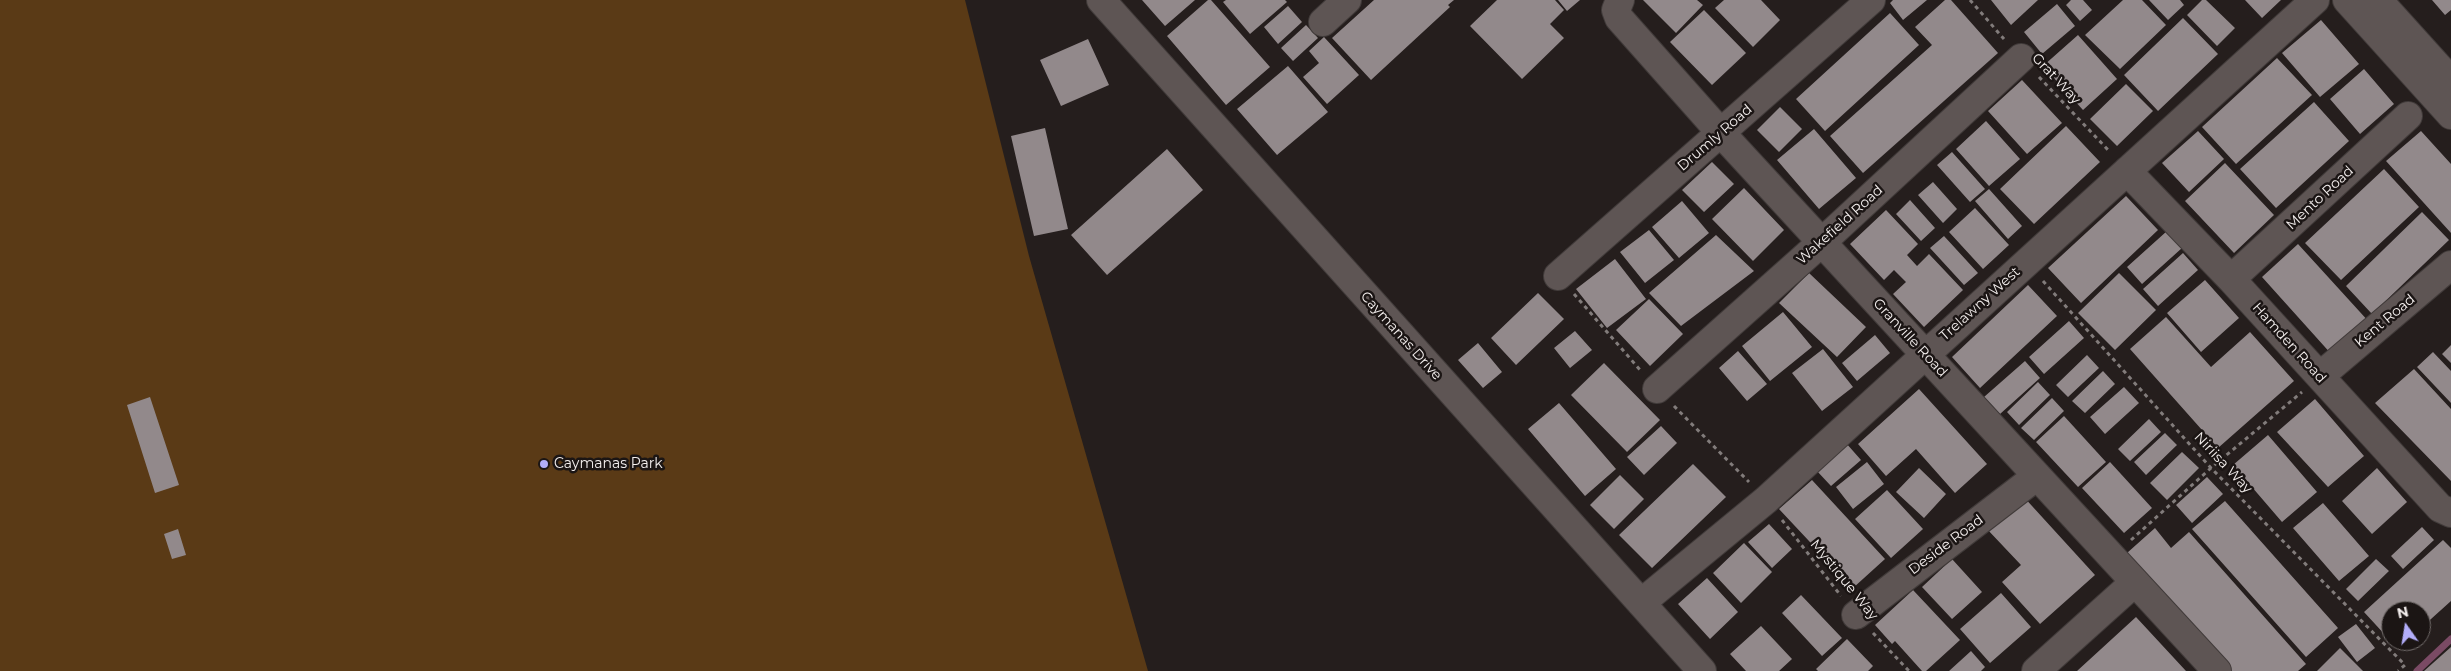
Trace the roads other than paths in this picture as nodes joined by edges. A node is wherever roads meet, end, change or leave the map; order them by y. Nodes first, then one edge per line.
1 (1101, 0) edge
2 (1347, 0) edge
3 (1620, 0) edge
4 (1871, 0) edge
5 (2315, 0) edge
6 (2347, 0) edge
7 (2378, 0) edge
8 (1322, 22) dead end
9 (2021, 58) road end
10 (2451, 81) edge
11 (2451, 115) edge
12 (2408, 116) dead end
13 (1721, 133) junction
14 (2128, 171) junction
15 (1822, 242) junction
16 (2451, 266) edge
17 (1558, 276) dead end
18 (2231, 279) junction
19 (1924, 354) junction
20 (2320, 376) junction
21 (1657, 389) dead end
22 (2037, 476) junction
23 (2451, 513) edge
24 (2135, 582) junction
25 (1641, 603) junction
26 (1856, 615) road end
27 (1702, 671) edge
28 (2036, 671) edge
29 (2217, 671) edge

1 - 25 street, Caymanas Drive
2 - 8 street
3 - 13 street, Granville Road
4 - 13 street, Drumly Road
5 - 14 street, Trelawny West
6 - 11 street
7 - 10 street
9 - 15 street, Wakefield Road
12 - 18 street, Mento Road
13 - 15 street, Granville Road
13 - 17 street, Drumly Road
14 - 18 street, Hamden Road
14 - 19 street, Trelawny West
15 - 19 street, Granville Road
15 - 21 street, Wakefield Road
16 - 20 street, Kent Road
18 - 20 street, Hamden Road
19 - 22 street, Granville Road
19 - 25 street, Trelawny West
20 - 23 street, Hamden Road
22 - 24 street, Granville Road
22 - 26 street, Deside Road
24 - 28 street
24 - 29 street, Granville Road
25 - 27 street, Caymanas Drive

